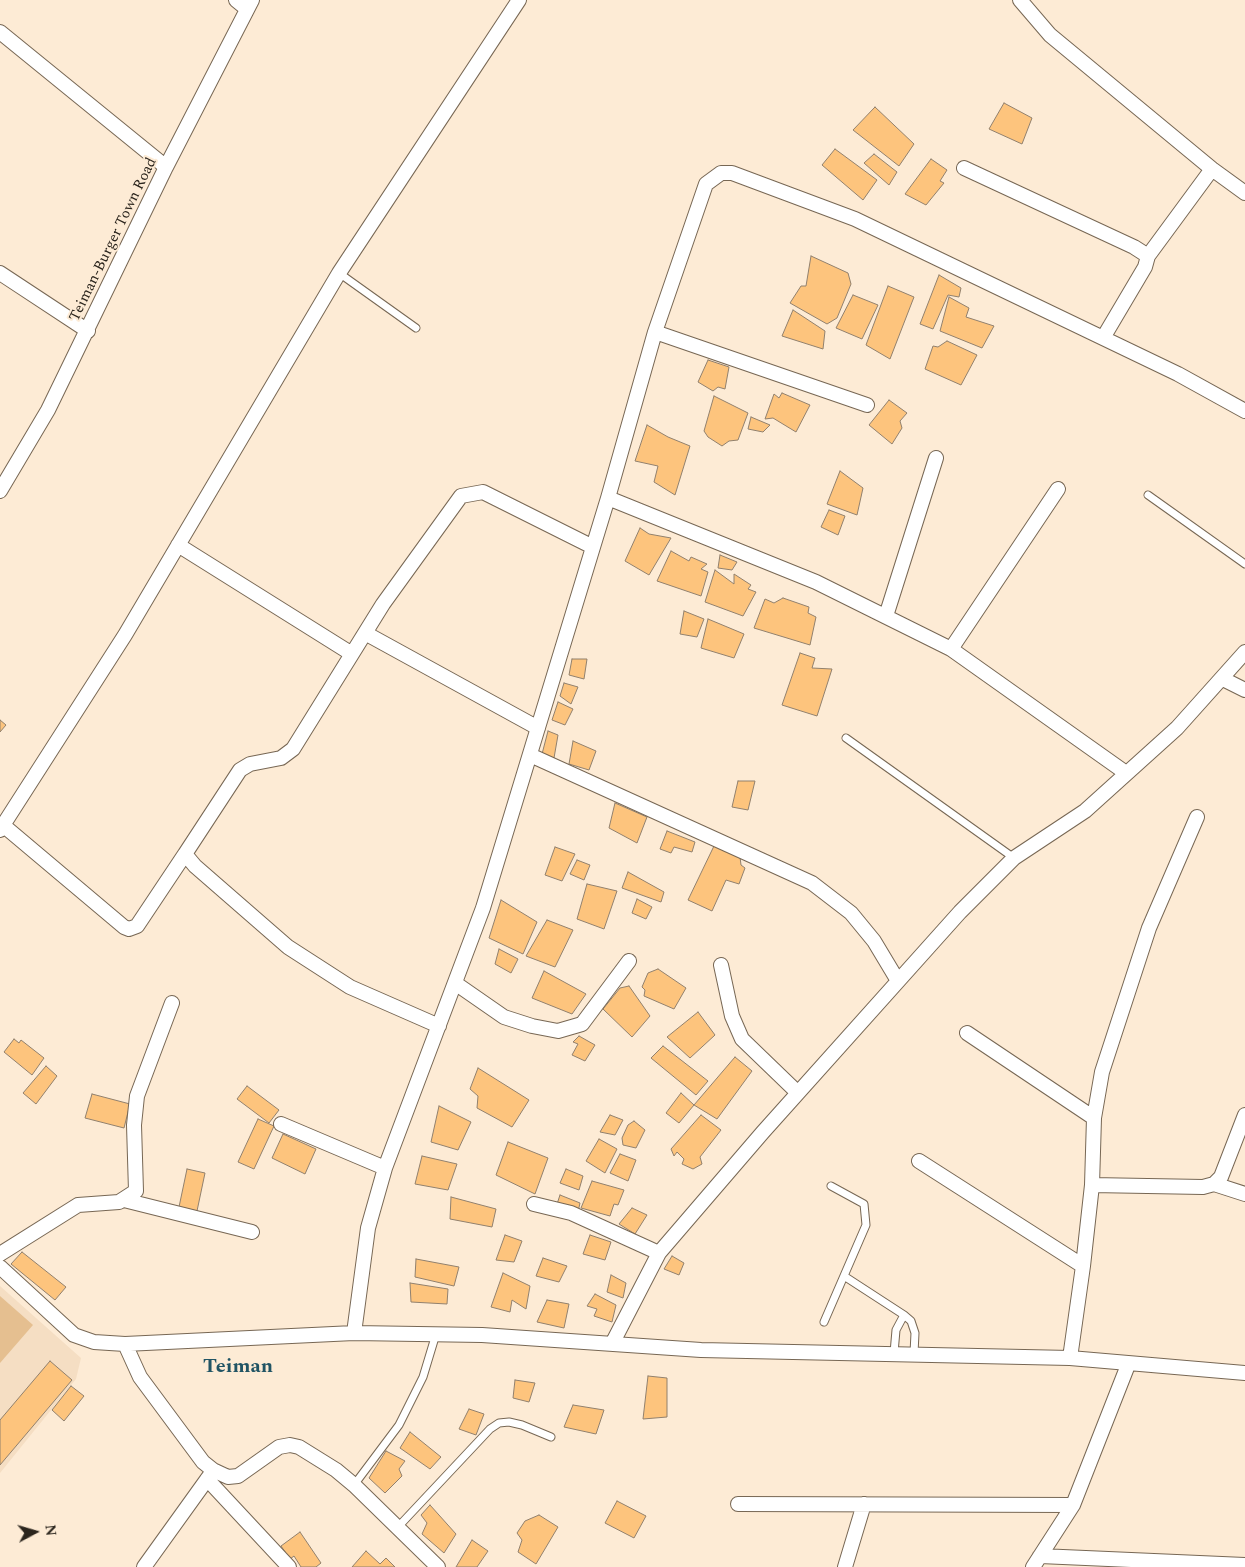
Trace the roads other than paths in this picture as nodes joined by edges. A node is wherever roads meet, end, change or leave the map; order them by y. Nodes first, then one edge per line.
1 (236, 0) edge
2 (519, 0) edge
3 (1020, 0) edge
4 (249, 4) edge
5 (0, 32) edge
6 (166, 167) junction
7 (964, 168) dead end
8 (1212, 169) junction
9 (1245, 193) edge
10 (1148, 256) junction
11 (0, 273) edge
12 (339, 273) junction
13 (416, 328) dead end
14 (88, 331) junction
15 (655, 332) junction
16 (1102, 338) junction
17 (867, 405) dead end
18 (1245, 411) edge
19 (936, 458) dead end
20 (1058, 489) dead end
21 (0, 492) edge
22 (1148, 495) dead end
23 (608, 498) junction
24 (178, 545) junction
25 (593, 547) junction
26 (1245, 564) edge
27 (886, 616) junction
28 (365, 633) junction
29 (951, 649) junction
30 (1245, 652) edge
31 (352, 654) junction
32 (1223, 679) junction
33 (1245, 690) edge
34 (538, 728) junction
35 (846, 738) dead end
36 (530, 755) junction
37 (1126, 772) junction
38 (1197, 817) dead end
39 (1, 827) edge
40 (185, 854) junction
41 (1014, 858) junction
42 (629, 961) dead end
43 (721, 965) dead end
44 (898, 982) junction
45 (455, 984) junction
46 (172, 1003) dead end
47 (439, 1026) junction
48 (967, 1033) dead end
49 (798, 1093) junction
50 (1245, 1115) edge
51 (1094, 1118) junction
52 (280, 1124) dead end
53 (919, 1161) dead end
54 (385, 1168) junction
55 (1214, 1184) junction
56 (1092, 1185) junction
57 (831, 1186) dead end
58 (1245, 1194) edge
59 (124, 1200) junction
60 (534, 1204) dead end
61 (252, 1232) dead end
62 (658, 1253) junction
63 (0, 1254) edge
64 (0, 1266) edge
65 (1083, 1266) junction
66 (844, 1276) junction
67 (904, 1315) junction
68 (824, 1322) dead end
69 (354, 1333) junction
70 (436, 1334) junction
71 (125, 1344) junction
72 (612, 1344) junction
73 (894, 1353) junction
74 (914, 1353) junction
75 (1070, 1358) junction
76 (1128, 1365) junction
77 (1245, 1373) edge
78 (550, 1437) dead end
79 (210, 1474) junction
80 (354, 1485) junction
81 (738, 1504) dead end
82 (864, 1504) junction
83 (1073, 1505) junction
84 (397, 1528) junction
85 (1036, 1561) edge
86 (1245, 1565) edge
87 (144, 1567) edge
88 (289, 1567) edge
89 (438, 1567) edge
90 (846, 1567) edge

1 - 4 street
2 - 12 street
3 - 8 street
4 - 6 street, Teiman-Burger Town Road
5 - 6 street
6 - 14 street, Teiman-Burger Town Road
7 - 10 street
8 - 9 street
8 - 10 street
10 - 16 street
11 - 14 street
12 - 13 lane
12 - 24 street
14 - 21 street, Teiman-Burger Town Road
15 - 16 street
15 - 17 street
15 - 23 street
16 - 18 street
19 - 27 street
20 - 29 street
22 - 26 lane
23 - 25 street
23 - 27 street
24 - 31 street
24 - 39 street
25 - 28 street
25 - 34 street
27 - 29 street
28 - 31 street
28 - 34 street
29 - 37 street
30 - 32 street
31 - 40 street
32 - 33 street
32 - 37 street
34 - 36 street
35 - 41 lane
36 - 44 street
36 - 45 street
37 - 41 street
38 - 51 street
39 - 40 street
40 - 47 street
41 - 44 street
42 - 45 street
43 - 49 street
44 - 49 street
45 - 47 street
46 - 59 street
47 - 54 street
48 - 51 street
49 - 62 street
50 - 55 street
51 - 56 street
52 - 54 street
53 - 65 street
54 - 69 street
55 - 56 street
55 - 58 street
56 - 65 street
57 - 66 lane
59 - 61 street
59 - 63 street
60 - 62 street
62 - 72 street
64 - 71 street
65 - 75 street
66 - 67 lane
66 - 68 lane
67 - 73 lane
67 - 74 lane
69 - 70 street
69 - 71 street
70 - 72 street
70 - 80 lane
71 - 79 street
72 - 73 street
73 - 74 street
74 - 75 street
75 - 76 street
76 - 77 street
76 - 83 street
78 - 84 lane
79 - 80 street
79 - 87 street
79 - 88 street
80 - 84 street
81 - 82 street
82 - 83 street
82 - 90 street
83 - 85 street
84 - 89 street
85 - 86 street

